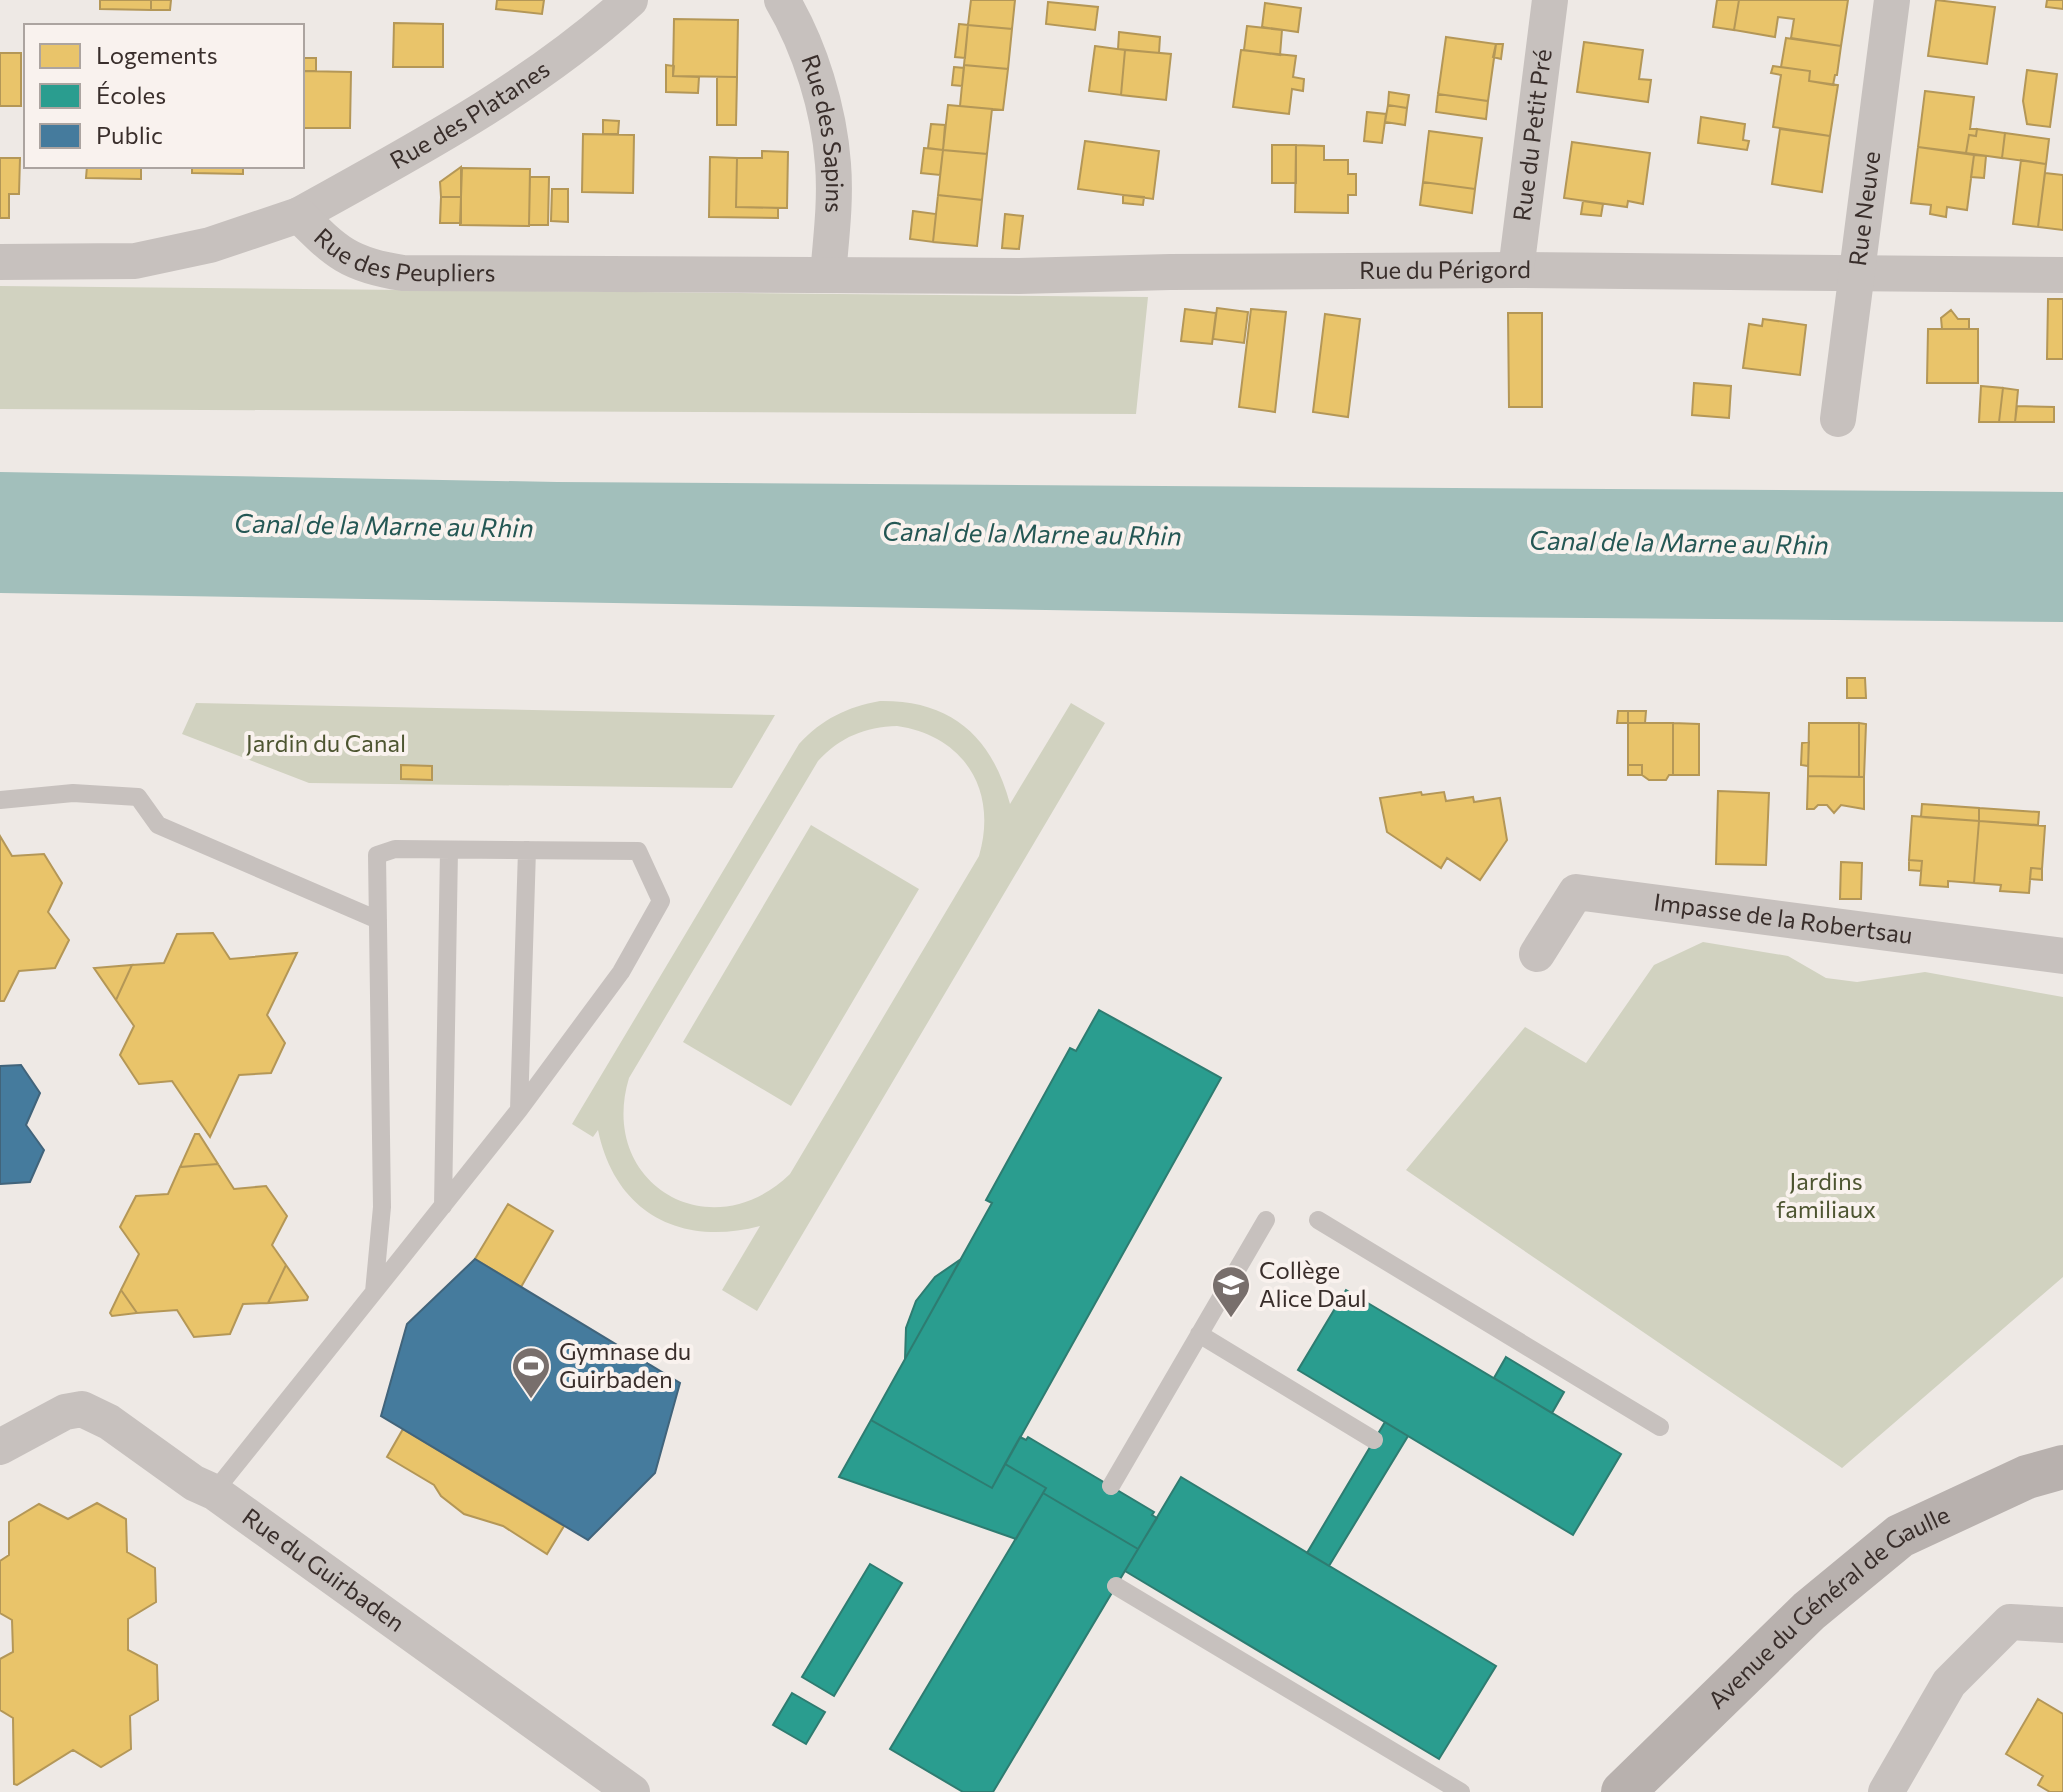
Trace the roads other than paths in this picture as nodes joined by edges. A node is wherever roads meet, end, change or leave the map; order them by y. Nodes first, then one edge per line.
1 (630, 0) edge
2 (782, 0) edge
3 (1550, 0) edge
4 (1892, 0) edge
5 (299, 215) junction
6 (0, 262) edge
7 (1516, 270) junction
8 (1857, 274) junction
9 (828, 275) junction
10 (2063, 275) edge
11 (1838, 419) dead end
12 (0, 800) edge
13 (449, 850) junction
14 (527, 850) junction
15 (378, 920) junction
16 (1537, 954) dead end
17 (2063, 956) edge
18 (519, 1110) junction
19 (443, 1206) junction
20 (1266, 1220) dead end
21 (1318, 1220) dead end
22 (374, 1292) junction
23 (1199, 1334) junction
24 (1660, 1427) dead end
25 (1374, 1440) dead end
26 (0, 1447) edge
27 (2063, 1467) edge
28 (1111, 1486) dead end
29 (214, 1492) junction
30 (1116, 1586) dead end
31 (2063, 1625) edge
32 (632, 1792) edge
33 (1461, 1792) edge
34 (1623, 1792) edge
35 (1886, 1792) edge

1 - 5 street, Rue des Platanes
2 - 9 street, Rue des Sapins
3 - 7 street, Rue du Petit Pré
4 - 8 street, Rue Neuve
5 - 6 street, Rue des Peupliers
5 - 9 street, Rue des Peupliers
7 - 8 street, Rue du Périgord
7 - 9 street, Rue du Périgord
8 - 10 street, Rue du Périgord
8 - 11 street, Rue Neuve
12 - 15 lane
13 - 14 lane
13 - 15 lane
13 - 19 lane
14 - 18 lane
14 - 18 lane
15 - 22 lane
16 - 17 street, Impasse de la Robertsau
18 - 19 lane
19 - 22 lane
20 - 23 lane
21 - 24 lane
22 - 29 lane
23 - 25 lane
23 - 28 lane
26 - 29 street, Rue du Guirbaden
27 - 34 street, Avenue du Général de Gaulle
29 - 32 street, Rue du Guirbaden
30 - 33 lane
31 - 35 street

